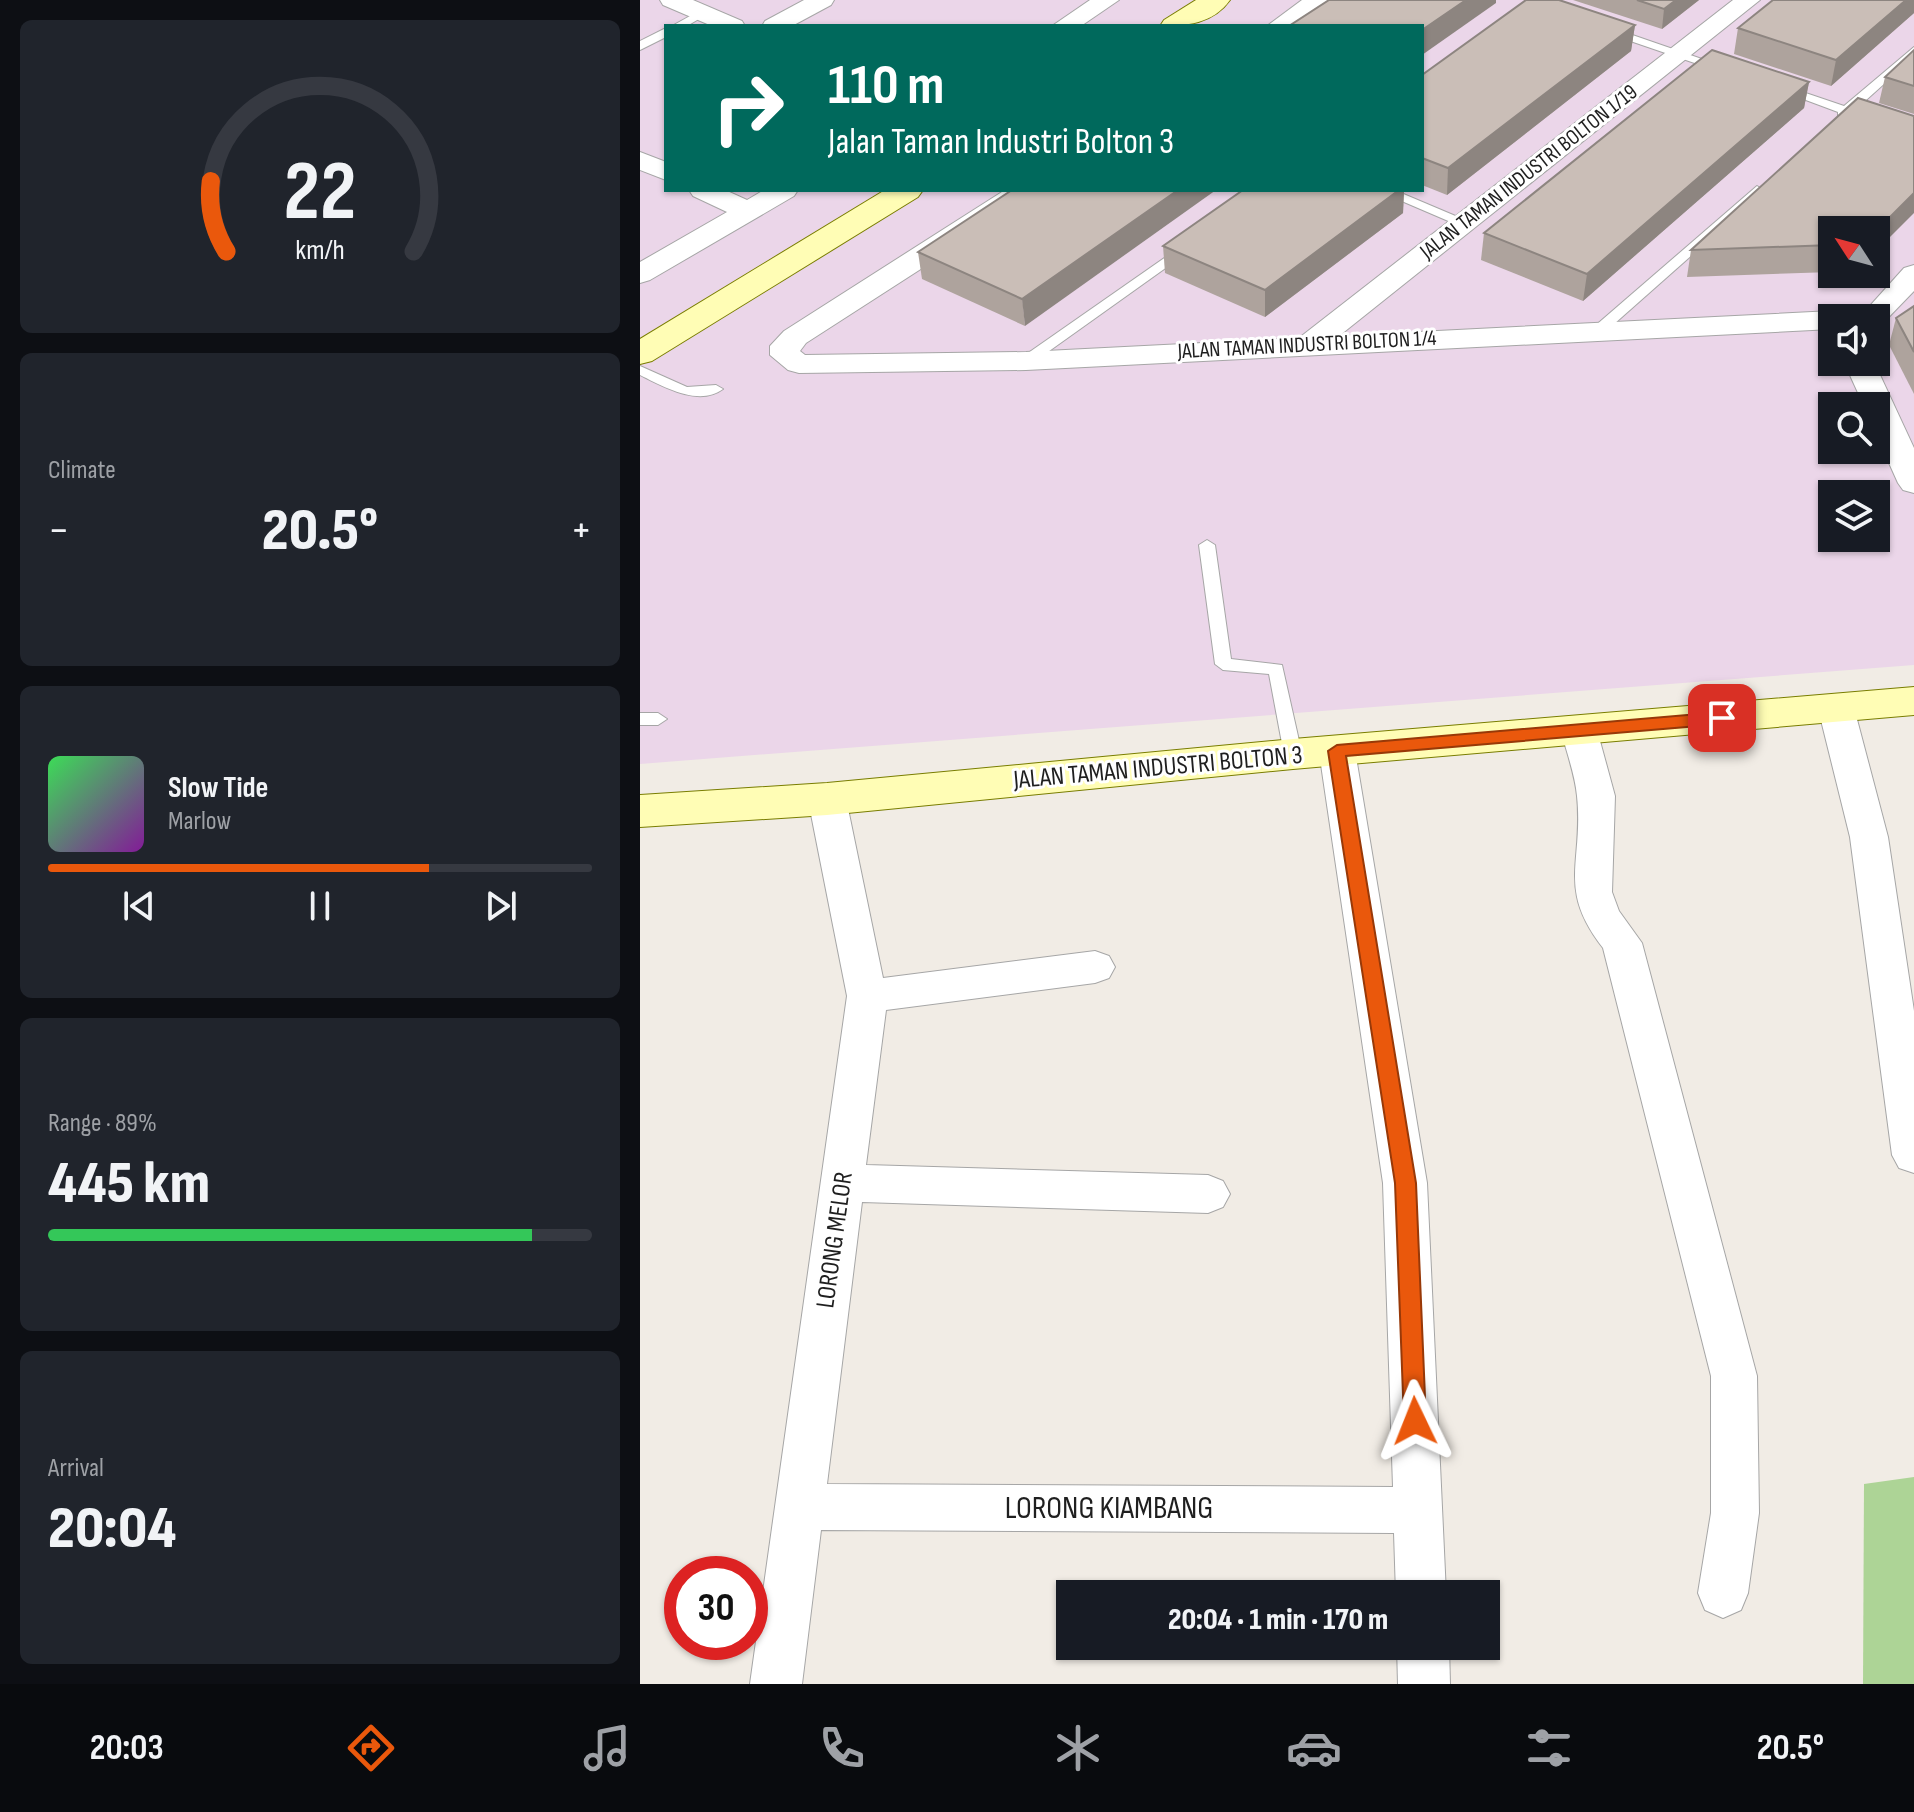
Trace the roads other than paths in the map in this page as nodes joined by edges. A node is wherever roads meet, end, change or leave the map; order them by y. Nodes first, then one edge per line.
1 (672, 0) edge
2 (822, 0) edge
3 (1107, 0) edge
4 (1216, 0) edge
5 (1319, 0) edge
6 (1748, 0) edge
7 (703, 13) junction
8 (682, 24) edge
9 (728, 24) edge
10 (778, 24) edge
11 (1067, 24) edge
12 (1177, 24) edge
13 (1282, 24) edge
14 (1604, 28) edge
15 (664, 33) edge
16 (640, 46) edge
17 (1914, 51) edge
18 (1679, 54) junction
19 (1735, 73) edge
20 (1777, 87) edge
21 (1846, 111) junction
22 (1873, 120) edge
23 (1835, 121) edge
24 (640, 160) edge
25 (664, 171) edge
26 (1764, 184) edge
27 (707, 192) edge
28 (780, 192) edge
29 (904, 192) edge
30 (1021, 192) edge
31 (1387, 192) edge
32 (747, 211) junction
33 (1465, 223) junction
34 (1190, 244) edge
35 (640, 274) edge
36 (1914, 274) edge
37 (1885, 304) edge
38 (1914, 314) edge
39 (1890, 316) edge
40 (1818, 321) edge
41 (1600, 329) junction
42 (1309, 345) junction
43 (640, 354) edge
44 (1026, 361) junction
45 (640, 370) edge
46 (1865, 376) edge
47 (716, 389) dead end
48 (1914, 483) edge
49 (1207, 545) dead end
50 (1914, 701) edge
51 (1836, 708) junction
52 (1579, 730) junction
53 (1337, 751) junction
54 (1293, 754) junction
55 (827, 799) junction
56 (640, 811) edge
57 (1095, 967) dead end
58 (867, 996) junction
59 (1914, 1155) edge
60 (843, 1183) junction
61 (1208, 1194) dead end
62 (800, 1507) junction
63 (1419, 1510) junction
64 (1421, 1580) edge
65 (1723, 1593) dead end
66 (1423, 1660) edge
67 (776, 1684) edge
68 (1424, 1684) edge

1 - 7 street
2 - 10 street
3 - 11 street
4 - 12 street
5 - 13 street
6 - 18 street, JALAN TAMAN INDUSTRI BOLTON 1/19
7 - 8 lane
7 - 9 street
14 - 18 lane
15 - 16 lane
17 - 21 lane
18 - 19 lane
18 - 33 street, JALAN TAMAN INDUSTRI BOLTON 1/19
20 - 21 lane
21 - 22 lane
21 - 23 lane
24 - 25 street
26 - 41 lane
27 - 32 street
28 - 32 street
29 - 43 street
30 - 44 street, JALAN TAMAN INDUSTRI BOLTON 1/4
31 - 33 lane
32 - 35 street
33 - 42 street, JALAN TAMAN INDUSTRI BOLTON 1/19
34 - 44 lane
36 - 37 street
38 - 39 street
40 - 41 street, JALAN TAMAN INDUSTRI BOLTON 1/4
41 - 42 street, JALAN TAMAN INDUSTRI BOLTON 1/4
42 - 44 street, JALAN TAMAN INDUSTRI BOLTON 1/4
45 - 47 lane
46 - 48 street
49 - 54 lane
50 - 51 street, JALAN TAMAN INDUSTRI BOLTON 3
51 - 52 street, JALAN TAMAN INDUSTRI BOLTON 3
51 - 59 street
52 - 53 street, JALAN TAMAN INDUSTRI BOLTON 3
52 - 65 street
53 - 54 street, JALAN TAMAN INDUSTRI BOLTON 3
53 - 63 street
54 - 55 street, JALAN TAMAN INDUSTRI BOLTON 3
55 - 56 street, JALAN TAMAN INDUSTRI BOLTON 3
55 - 58 street, LORONG MELOR
57 - 58 street
58 - 60 street, LORONG MELOR
60 - 61 street
60 - 62 street, LORONG MELOR
62 - 63 street, LORONG KIAMBANG
62 - 67 street, LORONG MELOR
63 - 64 street
66 - 68 street

